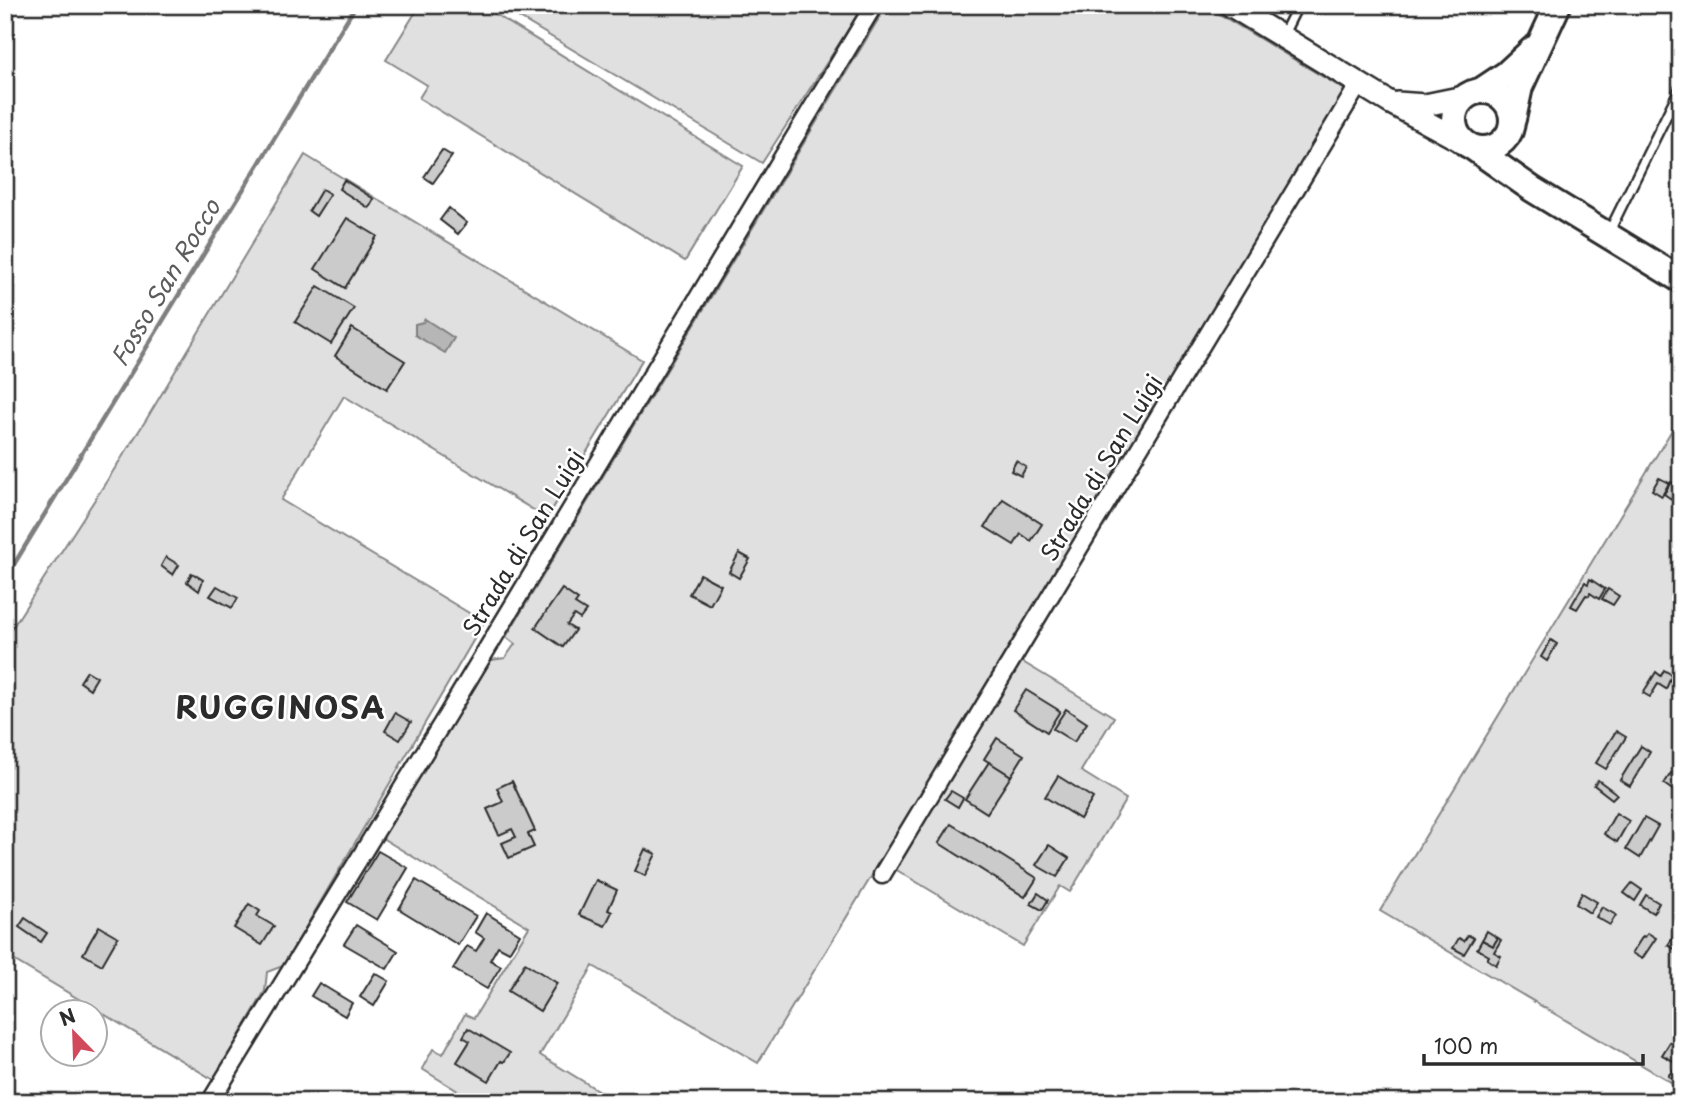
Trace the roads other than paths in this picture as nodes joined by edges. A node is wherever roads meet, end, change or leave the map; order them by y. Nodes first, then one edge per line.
1 (874, 5) edge
2 (1230, 5) edge
3 (1298, 5) edge
4 (1558, 5) edge
5 (1282, 38) junction
6 (1539, 44) junction
7 (1359, 84) junction
8 (1681, 86) edge
9 (1473, 94) junction
10 (1389, 102) junction
11 (1512, 125) junction
12 (1469, 145) junction
13 (1532, 189) junction
14 (1607, 235) junction
15 (1681, 280) edge
16 (882, 875) dead end
17 (210, 1102) edge

1 - 17 street, Strada di San Luigi
2 - 5 main road
3 - 5 lane
4 - 6 main road
5 - 7 main road
6 - 9 main road
6 - 11 main road
7 - 10 main road
7 - 16 street, Strada di San Luigi
8 - 14 lane
9 - 10 main road
9 - 11 main road
9 - 12 main road
10 - 12 main road
11 - 12 main road
11 - 13 main road
12 - 13 main road
13 - 14 main road
14 - 15 main road

